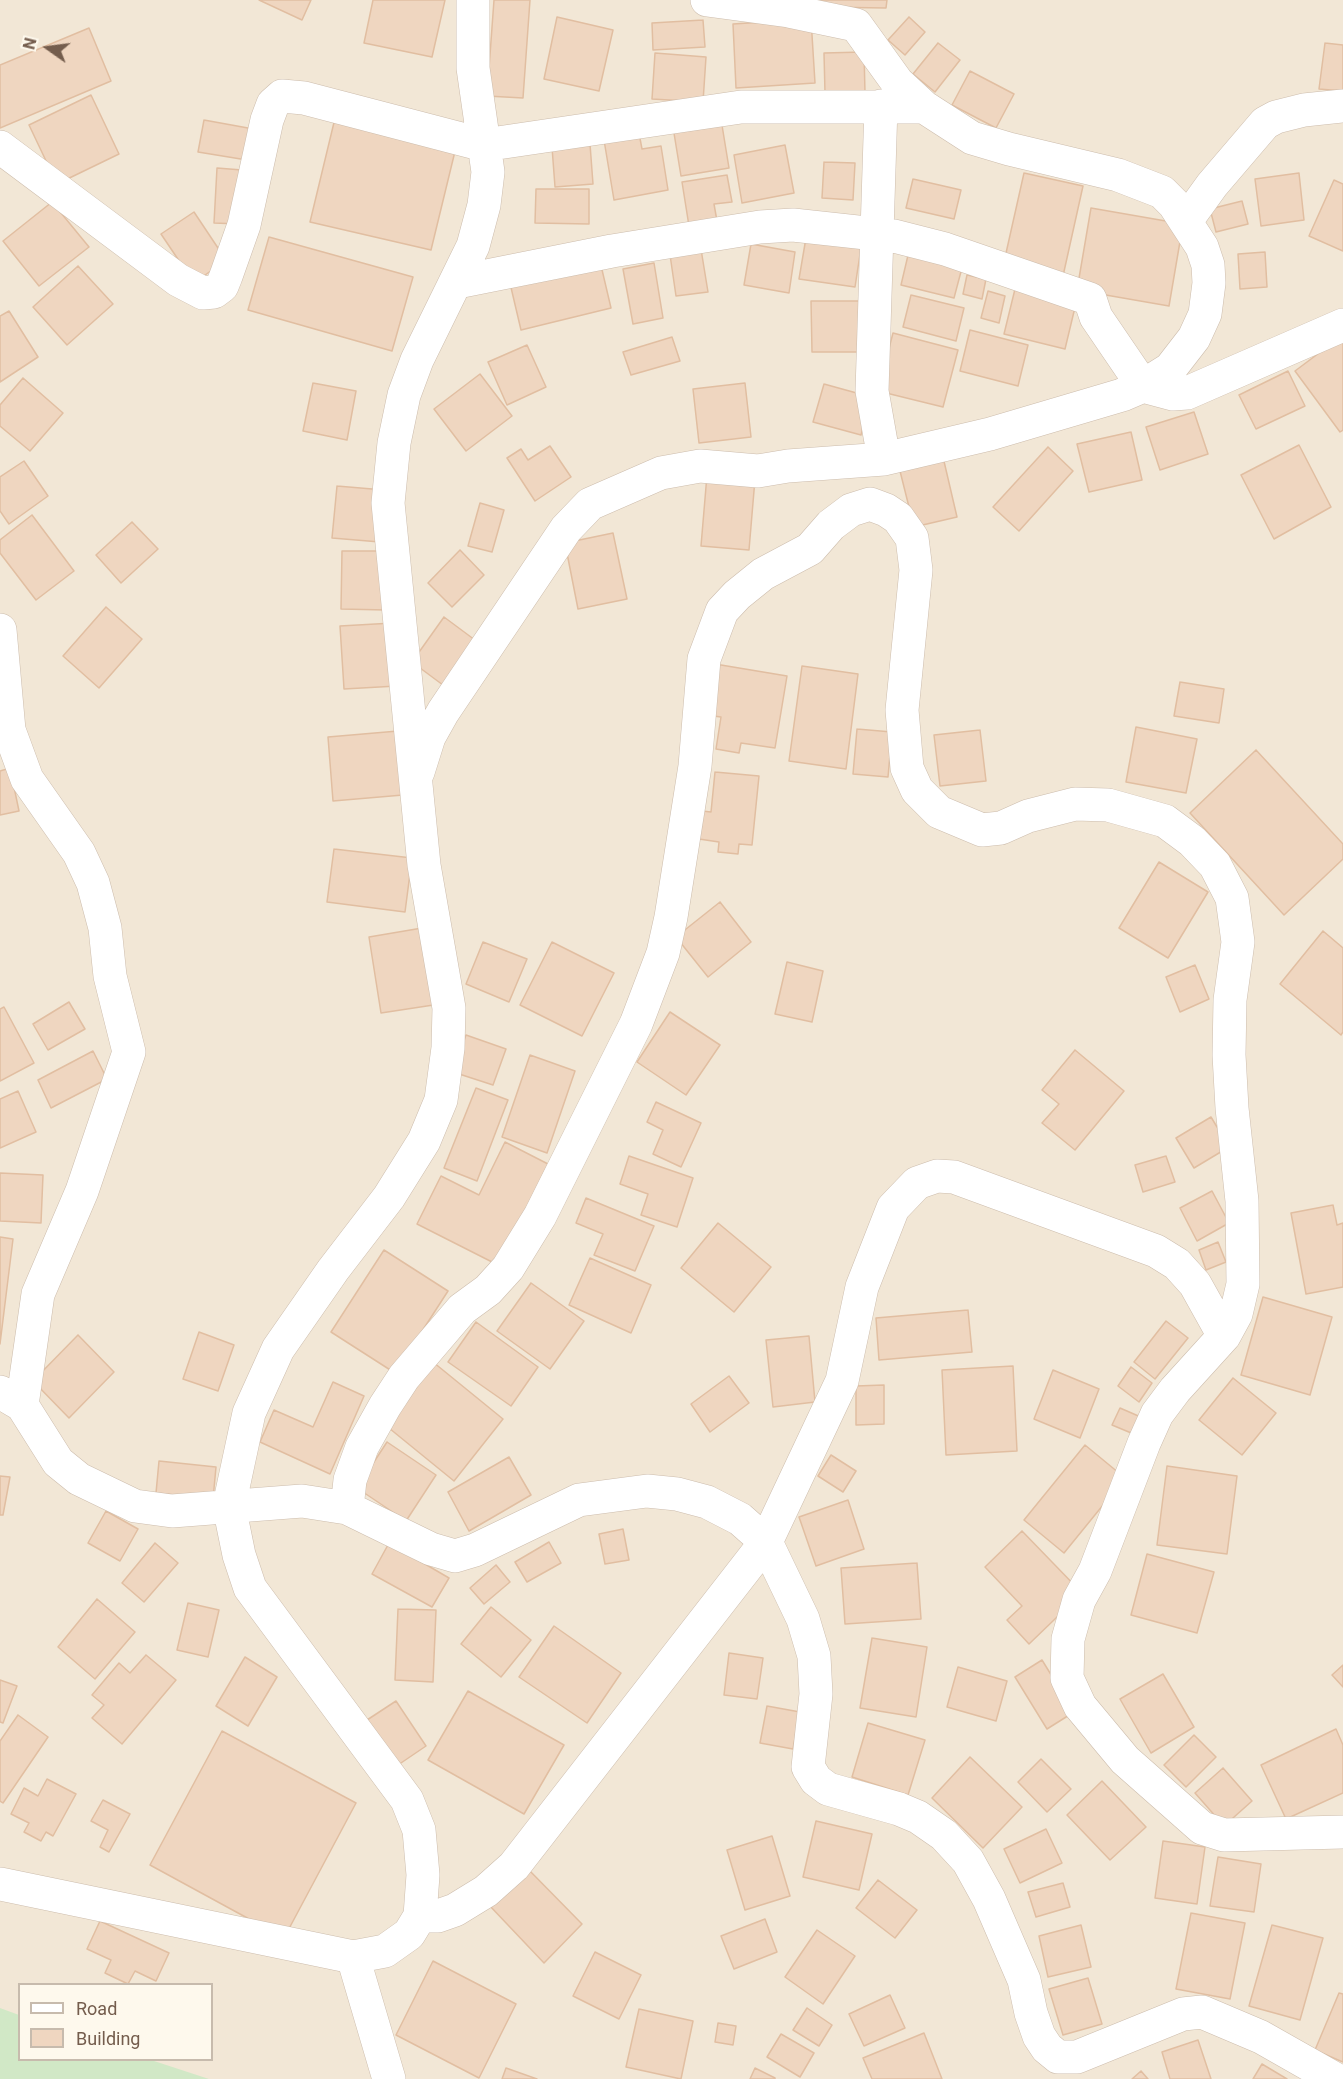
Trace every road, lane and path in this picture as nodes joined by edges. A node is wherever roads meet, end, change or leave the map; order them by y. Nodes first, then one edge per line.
1 (473, 0) edge
2 (707, 0) edge
3 (881, 106) junction
4 (924, 106) junction
5 (1343, 106) edge
6 (484, 145) junction
7 (0, 147) edge
8 (1186, 221) junction
9 (877, 234) junction
10 (457, 282) junction
11 (1343, 325) edge
12 (1143, 386) junction
13 (884, 459) junction
14 (0, 630) edge
15 (416, 779) junction
16 (1224, 1336) junction
17 (11, 1399) edge
18 (230, 1506) junction
19 (347, 1508) junction
20 (766, 1542) junction
21 (1343, 1832) edge
22 (0, 1884) edge
23 (420, 1916) junction
24 (353, 1956) junction
25 (389, 2079) edge
26 (1335, 2079) edge

1 - 6 street
2 - 4 street
3 - 4 street
3 - 6 street
3 - 9 street
4 - 8 street
5 - 8 street
6 - 7 street
6 - 10 street
8 - 12 street
9 - 10 street
9 - 12 street
9 - 13 street
10 - 15 street
11 - 12 street
12 - 13 street
13 - 15 street
14 - 17 street
15 - 18 street
16 - 19 street
16 - 20 street
16 - 21 street
17 - 18 street
18 - 19 street
18 - 23 street
19 - 20 street
20 - 23 street
20 - 26 street
22 - 24 street
23 - 24 street
24 - 25 street

